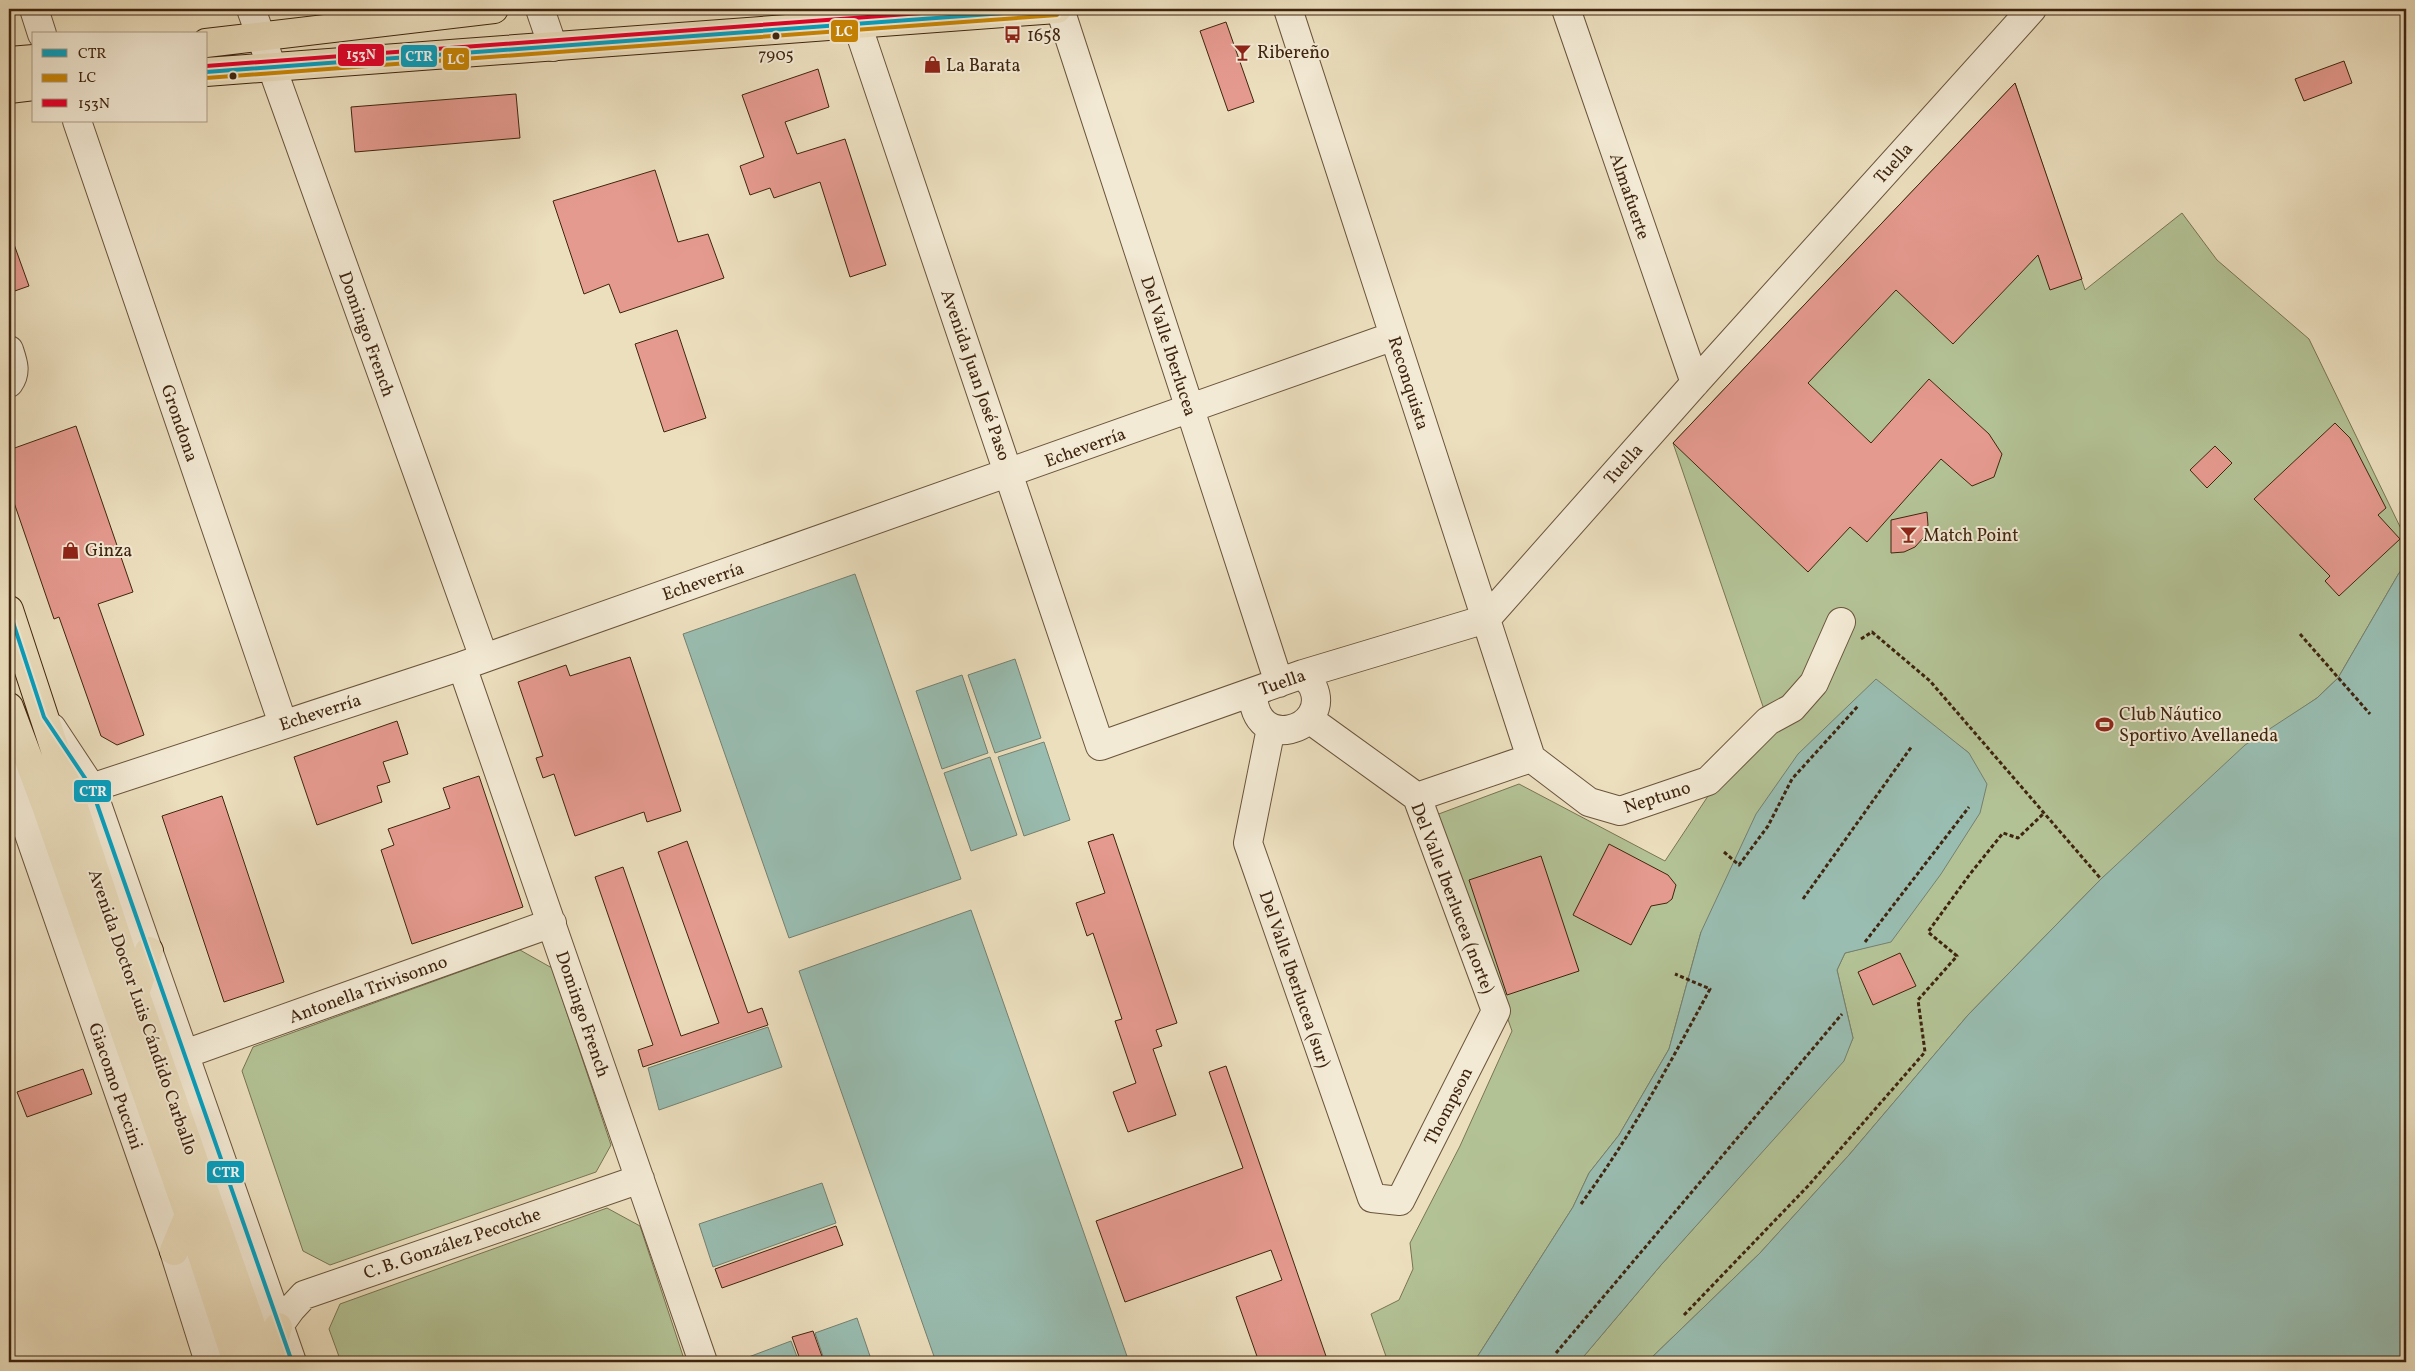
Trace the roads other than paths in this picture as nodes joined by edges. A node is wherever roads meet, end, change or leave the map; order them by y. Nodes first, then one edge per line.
1 (34, 9) edge
2 (251, 9) edge
3 (494, 9) edge
4 (540, 9) edge
5 (1058, 9) edge
6 (1288, 9) edge
7 (1566, 9) edge
8 (2032, 9) edge
9 (850, 16) edge
10 (41, 32) edge
11 (261, 38) junction
12 (208, 43) edge
13 (553, 47) junction
14 (32, 59) edge
15 (9, 61) edge
16 (272, 68) junction
17 (208, 72) edge
18 (32, 86) edge
19 (9, 89) edge
20 (77, 122) edge
21 (1394, 336) junction
22 (9, 350) edge
23 (9, 383) edge
24 (1694, 383) junction
25 (1190, 409) junction
26 (1010, 473) junction
27 (9, 610) edge
28 (1486, 619) junction
29 (1841, 622) road end
30 (473, 662) junction
31 (1291, 679) junction
32 (1253, 692) junction
33 (12, 717) edge
34 (1309, 718) junction
35 (283, 724) junction
36 (1271, 728) junction
37 (1100, 746) joint
38 (1531, 758) junction
39 (1417, 798) junction
40 (47, 802) edge
41 (552, 924) junction
42 (148, 952) junction
43 (136, 993) junction
44 (1496, 1011) joint
45 (184, 1054) junction
46 (640, 1179) junction
47 (1400, 1200) joint
48 (189, 1215) junction
49 (174, 1251) junction
50 (278, 1327) junction
51 (209, 1362) edge
52 (237, 1362) edge
53 (264, 1362) edge
54 (268, 1362) edge
55 (292, 1362) edge
56 (704, 1362) edge

1 - 10 street
2 - 11 street, Domingo French
3 - 11 main road
4 - 13 street
5 - 9 main road
5 - 25 street, Del Valle Iberlucea
6 - 21 street, Reconquista
7 - 24 street, Almafuerte
8 - 24 street, Tuella
9 - 13 main road
9 - 26 street, Avenida Juan José Paso
11 - 12 main road
11 - 16 street, Domingo French
13 - 16 main road
14 - 15 main road
16 - 17 main road
16 - 30 street, Domingo French
18 - 19 main road
20 - 35 street, Grondona
21 - 25 street, Echeverría
21 - 28 street, Reconquista
22 - 23 street
24 - 28 street, Tuella
25 - 26 street, Echeverría
25 - 31 street, Del Valle Iberlucea
26 - 30 street, Echeverría
26 - 37 street, Avenida Juan José Paso
27 - 40 main road, Avenida Doctor Luis Cándido Carballo
28 - 31 street, Tuella
28 - 38 street, Reconquista
29 - 38 street, Neptuno
30 - 35 street, Echeverría
30 - 41 street, Domingo French
31 - 32 street, Tuella
31 - 34 street, Del Valle Iberlucea
32 - 36 street
32 - 37 street, Tuella
33 - 40 main road, Avenida Doctor Luis Cándido Carballo
34 - 36 street
34 - 39 street, Del Valle Iberlucea (norte)
35 - 40 street, Echeverría
36 - 47 street, Del Valle Iberlucea (sur)
38 - 39 street
39 - 44 street, Del Valle Iberlucea (norte)
40 - 42 street, Avenida Doctor Luis Cándido Carballo
40 - 43 main road, Avenida Doctor Luis Cándido Carballo
40 - 48 main road, Avenida Doctor Luis Cándido Carballo
40 - 49 street, Giacomo Puccini
41 - 45 street, Antonella Trivisonno
41 - 46 street, Domingo French
42 - 43 main road
42 - 45 street, Avenida Doctor Luis Cándido Carballo
43 - 53 main road, Avenida Doctor Luis Cándido Carballo
44 - 47 street, Thompson
45 - 50 street, Avenida Doctor Luis Cándido Carballo
46 - 50 street, C. B. González Pecotche
46 - 56 street, Domingo French
48 - 49 main road
48 - 52 main road, Avenida Doctor Luis Cándido Carballo
49 - 51 street, Giacomo Puccini
50 - 54 main road
50 - 55 street, Avenida Doctor Luis Cándido Carballo

